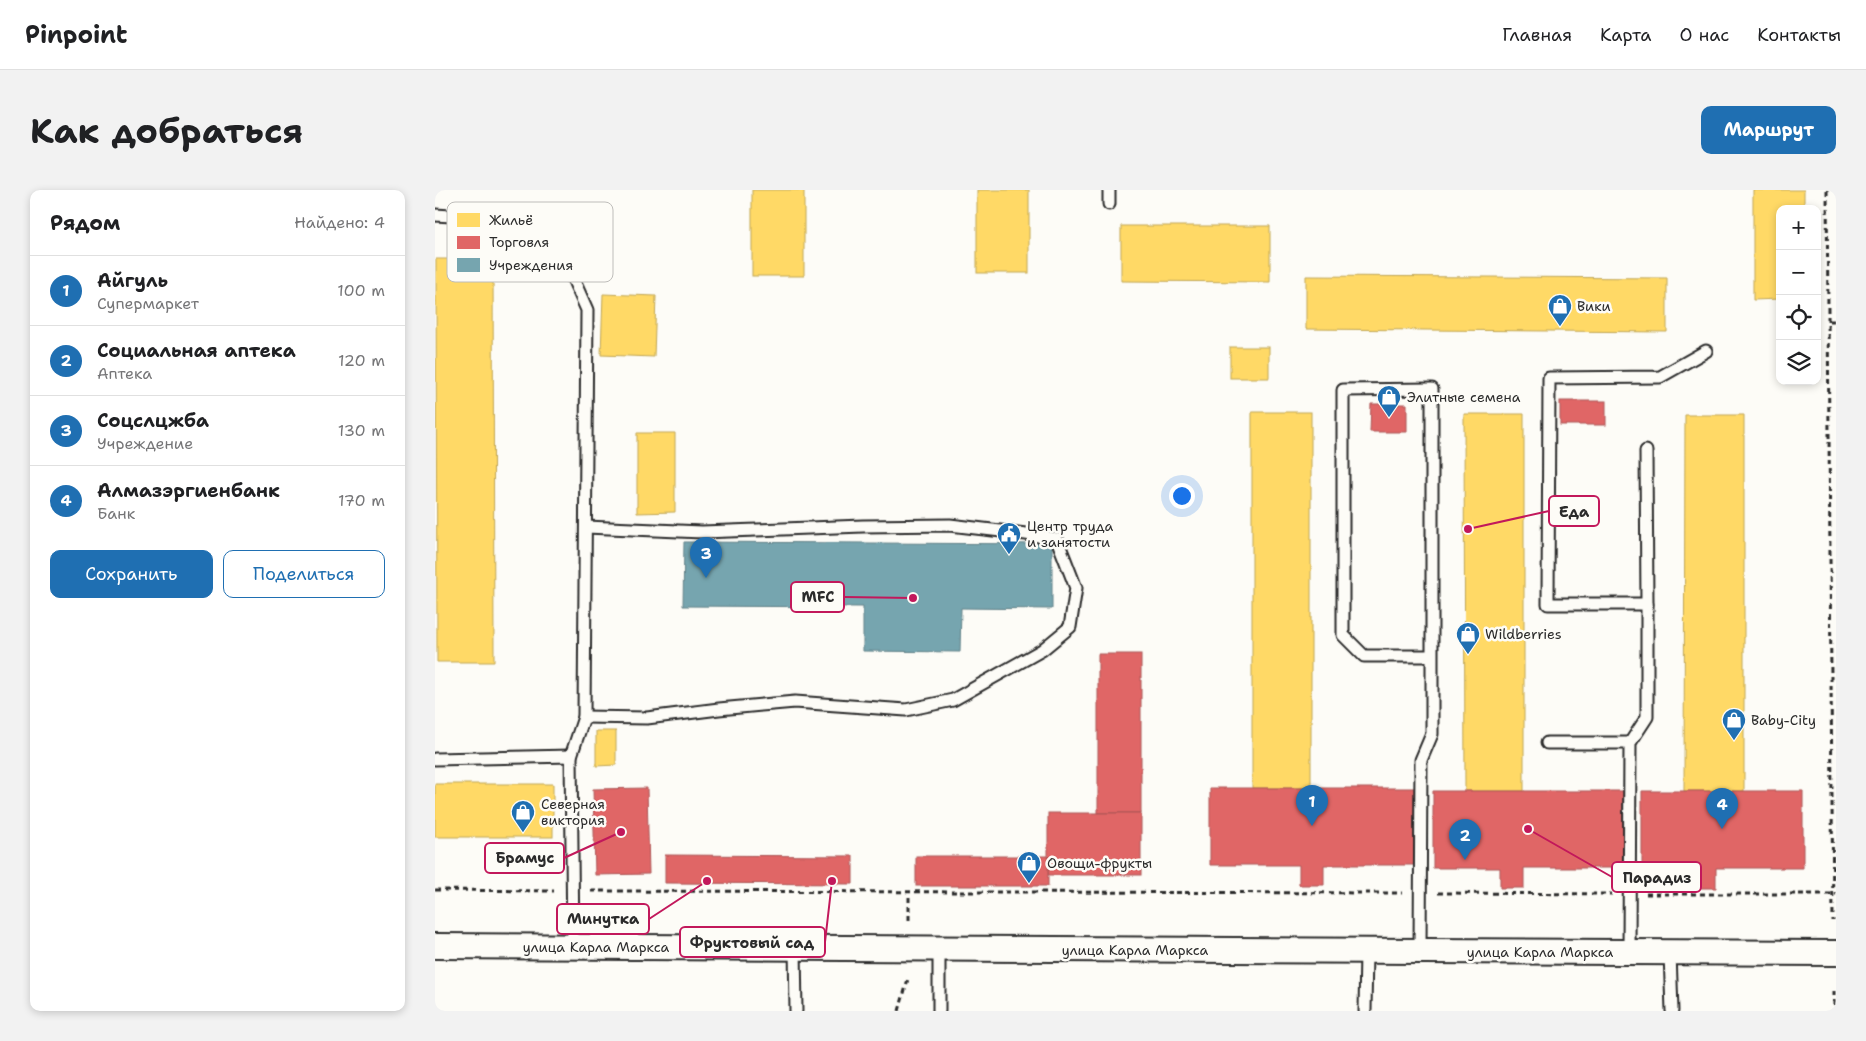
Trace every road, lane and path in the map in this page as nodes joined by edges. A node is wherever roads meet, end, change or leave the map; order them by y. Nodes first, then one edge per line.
1 (1109, 190) edge
2 (1827, 190) edge
3 (1109, 204) dead end
4 (574, 282) edge
5 (1829, 321) junction
6 (1836, 321) edge
7 (1706, 351) dead end
8 (1646, 451) dead end
9 (585, 528) junction
10 (1647, 604) junction
11 (1432, 656) junction
12 (584, 717) junction
13 (1547, 743) dead end
14 (1630, 743) junction
15 (571, 756) junction
16 (435, 759) edge
17 (435, 890) edge
18 (572, 891) junction
19 (909, 892) junction
20 (1420, 893) junction
21 (1630, 894) junction
22 (1835, 894) edge
23 (909, 920) dead end
24 (1833, 921) dead end
25 (435, 946) edge
26 (573, 946) junction
27 (795, 948) junction
28 (939, 948) junction
29 (1366, 951) junction
30 (1420, 951) junction
31 (1629, 952) junction
32 (1670, 953) junction
33 (1836, 953) edge
34 (909, 979) dead end
35 (1834, 991) dead end
36 (796, 1011) edge
37 (899, 1011) edge
38 (939, 1011) edge
39 (1365, 1011) edge
40 (1672, 1011) edge
41 (1834, 1011) edge

1 - 3 lane
2 - 5 path
4 - 9 lane
5 - 6 path
5 - 22 path
7 - 10 lane
8 - 10 lane
9 - 12 lane
9 - 12 lane
10 - 14 lane
11 - 11 lane
11 - 20 lane
12 - 15 lane
13 - 14 lane
14 - 21 lane
15 - 16 lane
15 - 18 lane
17 - 18 path
18 - 19 path
18 - 26 lane
19 - 20 path
19 - 23 path
20 - 21 path
20 - 30 lane
21 - 22 path
21 - 31 lane
22 - 24 path
25 - 26 street, улица Карла Маркса
26 - 27 street, улица Карла Маркса
27 - 28 street, улица Карла Маркса
27 - 36 lane
28 - 29 street, улица Карла Маркса
28 - 38 lane
29 - 30 street, улица Карла Маркса
29 - 39 lane
30 - 31 street, улица Карла Маркса
31 - 32 street, улица Карла Маркса
32 - 33 street, улица Карла Маркса
32 - 40 lane
34 - 37 path
35 - 41 path

